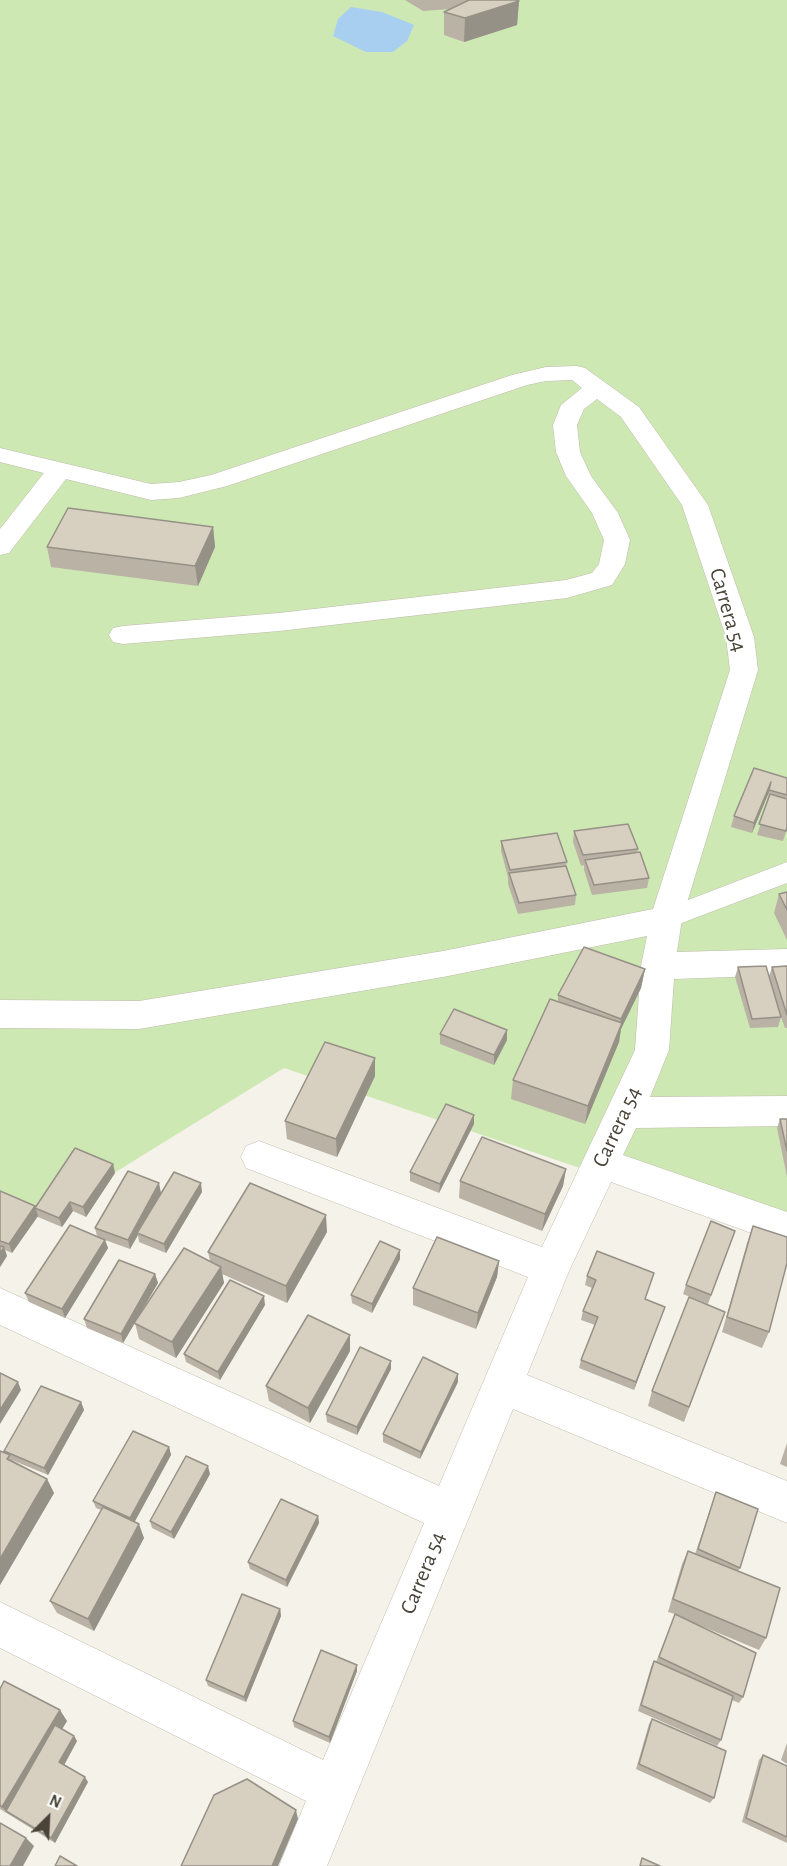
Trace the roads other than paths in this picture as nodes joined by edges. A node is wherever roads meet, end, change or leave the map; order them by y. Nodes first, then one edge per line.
1 (598, 388) junction
2 (0, 455) edge
3 (59, 471) junction
4 (0, 547) edge
5 (123, 635) dead end
6 (787, 872) edge
7 (666, 919) junction
8 (787, 962) edge
9 (658, 966) junction
10 (0, 1014) edge
11 (787, 1111) edge
12 (625, 1113) junction
13 (259, 1157) dead end
14 (601, 1163) junction
15 (787, 1229) edge
16 (551, 1268) junction
17 (0, 1306) edge
18 (504, 1385) junction
19 (787, 1502) edge
20 (448, 1512) junction
21 (0, 1624) edge
22 (333, 1790) junction
23 (303, 1866) edge

1 - 3 street, Carrera 54
1 - 5 street
1 - 7 street, Carrera 54
2 - 3 street, Carrera 54
3 - 4 street
6 - 7 lane
7 - 9 street, Carrera 54
7 - 10 street
8 - 9 street
9 - 12 street, Carrera 54
11 - 12 street
12 - 14 street, Carrera 54
13 - 16 street
14 - 15 street
14 - 16 street, Carrera 54
16 - 18 street, Carrera 54
17 - 20 street
18 - 19 street
18 - 20 street, Carrera 54
20 - 22 street, Carrera 54
21 - 22 street
22 - 23 street, Carrera 54

